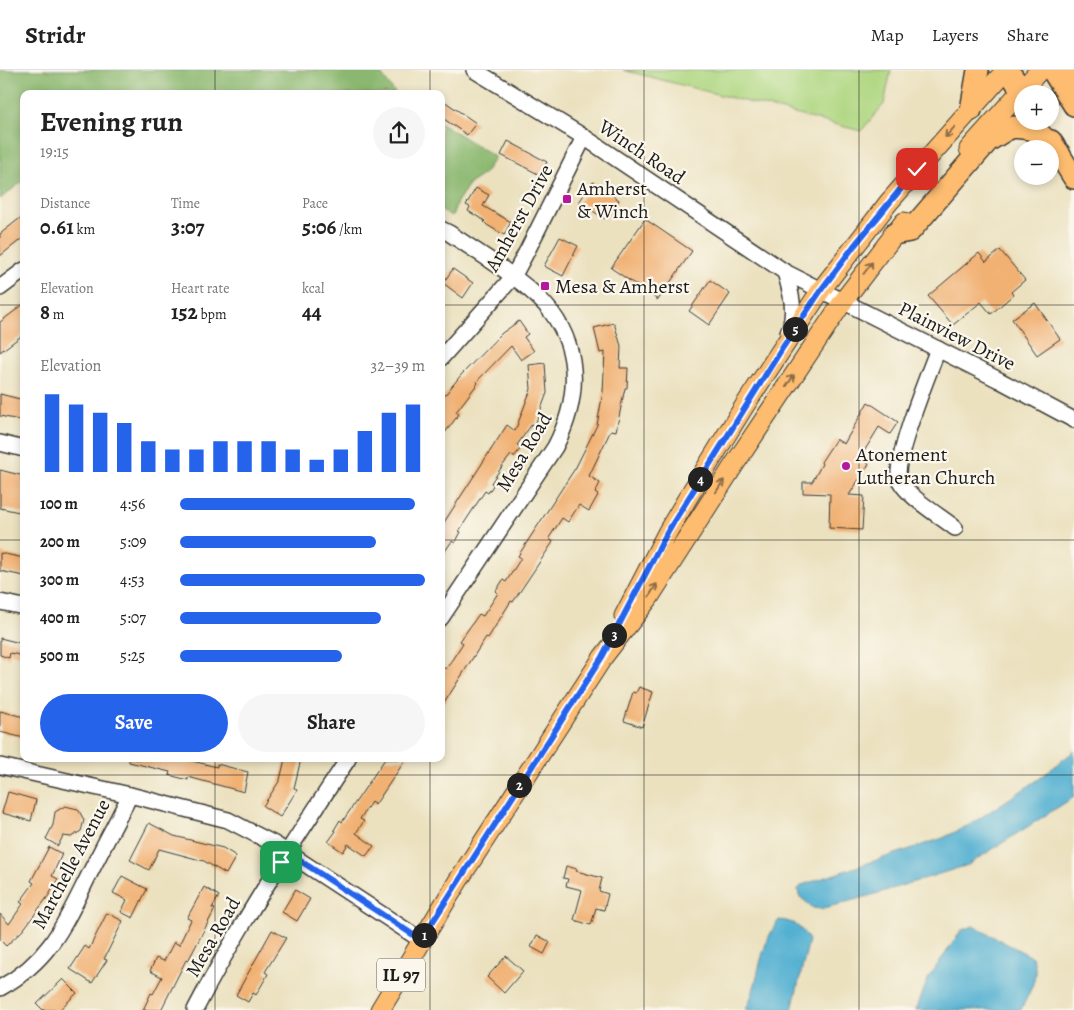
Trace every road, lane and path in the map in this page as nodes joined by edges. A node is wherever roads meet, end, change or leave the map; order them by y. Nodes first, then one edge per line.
1 (474, 70) edge
2 (978, 70) edge
3 (1007, 70) edge
4 (1040, 70) edge
5 (1052, 70) edge
6 (1074, 70) edge
7 (1074, 81) edge
8 (1017, 85) edge
9 (1028, 85) edge
10 (1014, 101) edge
11 (1074, 105) edge
12 (971, 110) junction
13 (584, 137) junction
14 (1046, 140) edge
15 (1059, 153) edge
16 (1074, 178) edge
17 (445, 231) edge
18 (894, 234) junction
19 (785, 272) junction
20 (20, 273) edge
21 (513, 277) junction
22 (0, 288) edge
23 (821, 290) junction
24 (844, 300) junction
25 (783, 347) junction
26 (938, 349) junction
27 (445, 353) edge
28 (1074, 420) edge
29 (0, 443) edge
30 (20, 448) edge
31 (955, 528) dead end
32 (0, 602) edge
33 (20, 606) edge
34 (445, 612) edge
35 (602, 657) junction
36 (346, 762) edge
37 (0, 766) edge
38 (130, 795) junction
39 (287, 852) junction
40 (421, 940) junction
41 (0, 988) edge
42 (195, 1010) edge
43 (380, 1010) edge

1 - 13 street, Winch Road
2 - 12 highway
3 - 8 highway
3 - 12 main road, IL 97
4 - 9 main road, IL 97
5 - 11 highway
6 - 7 highway
10 - 18 main road, IL 97
12 -> 23 main road, IL 97
13 - 19 street, Winch Road
13 - 21 street, Amherst Drive
14 - 18 highway
15 - 16 highway
17 - 21 street, Mesa Road
24 -> 18 main road, IL 97
19 - 23 street, Winch Road
19 - 25 street
20 - 22 street
21 - 27 street, Amherst Drive
21 - 34 street, Mesa Road
23 - 24 street, Plainview Drive
23 - 25 main road, IL 97
24 - 26 street, Plainview Drive
35 -> 24 main road, IL 97
25 - 35 main road, IL 97
26 - 28 street, Plainview Drive
26 - 31 street
29 - 30 street
32 - 33 street
35 - 40 main road, IL 97
36 - 39 street, Mesa Road
37 - 38 street
38 - 39 street
38 - 41 street, Marchelle Avenue
39 - 40 street
39 - 42 street, Mesa Road
40 - 43 main road, IL 97

